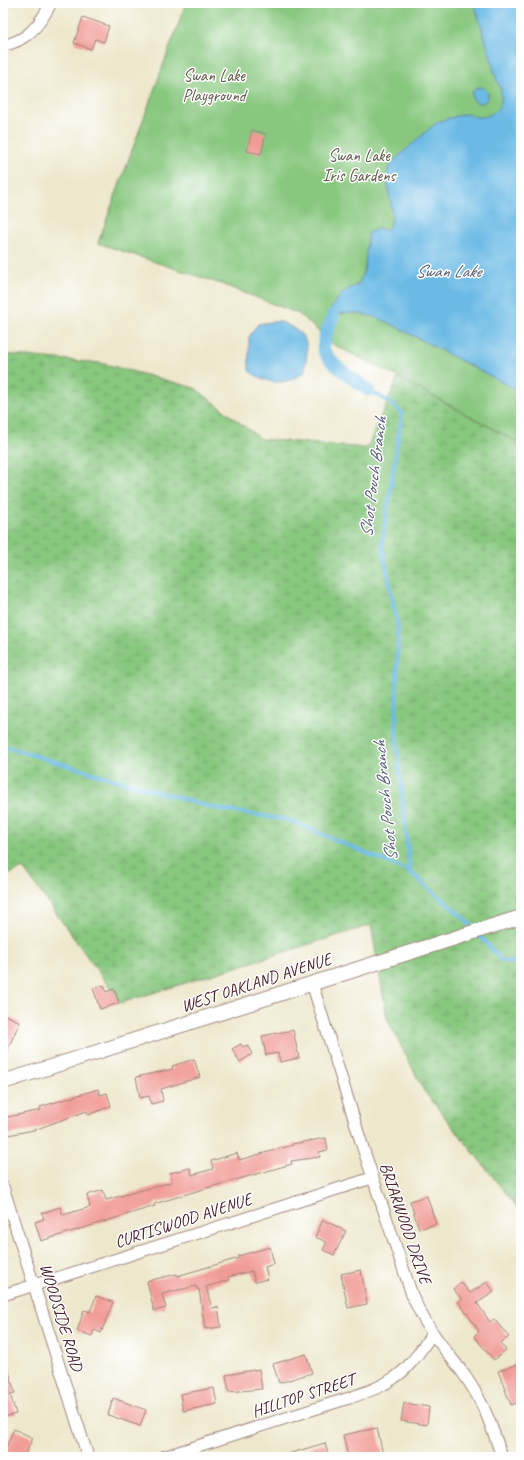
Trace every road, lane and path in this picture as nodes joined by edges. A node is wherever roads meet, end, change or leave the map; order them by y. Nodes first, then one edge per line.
1 (51, 3) edge
2 (3, 45) edge
3 (521, 917) edge
4 (312, 983) junction
5 (3, 1082) edge
6 (372, 1178) junction
7 (3, 1187) edge
8 (34, 1285) junction
9 (3, 1295) edge
10 (433, 1333) junction
11 (88, 1457) edge
12 (164, 1457) edge
13 (502, 1457) edge

1 - 2 street
3 - 4 street, WEST OAKLAND AVENUE
4 - 5 street, WEST OAKLAND AVENUE
4 - 6 street, BRIARWOOD DRIVE
6 - 8 street, CURTISWOOD AVENUE
6 - 10 street, BRIARWOOD DRIVE
7 - 8 street, WOODSIDE ROAD
8 - 9 street, CURTISWOOD AVENUE
8 - 11 street, WOODSIDE ROAD
10 - 12 street, HILLTOP STREET
10 - 13 street, BRIARWOOD DRIVE

